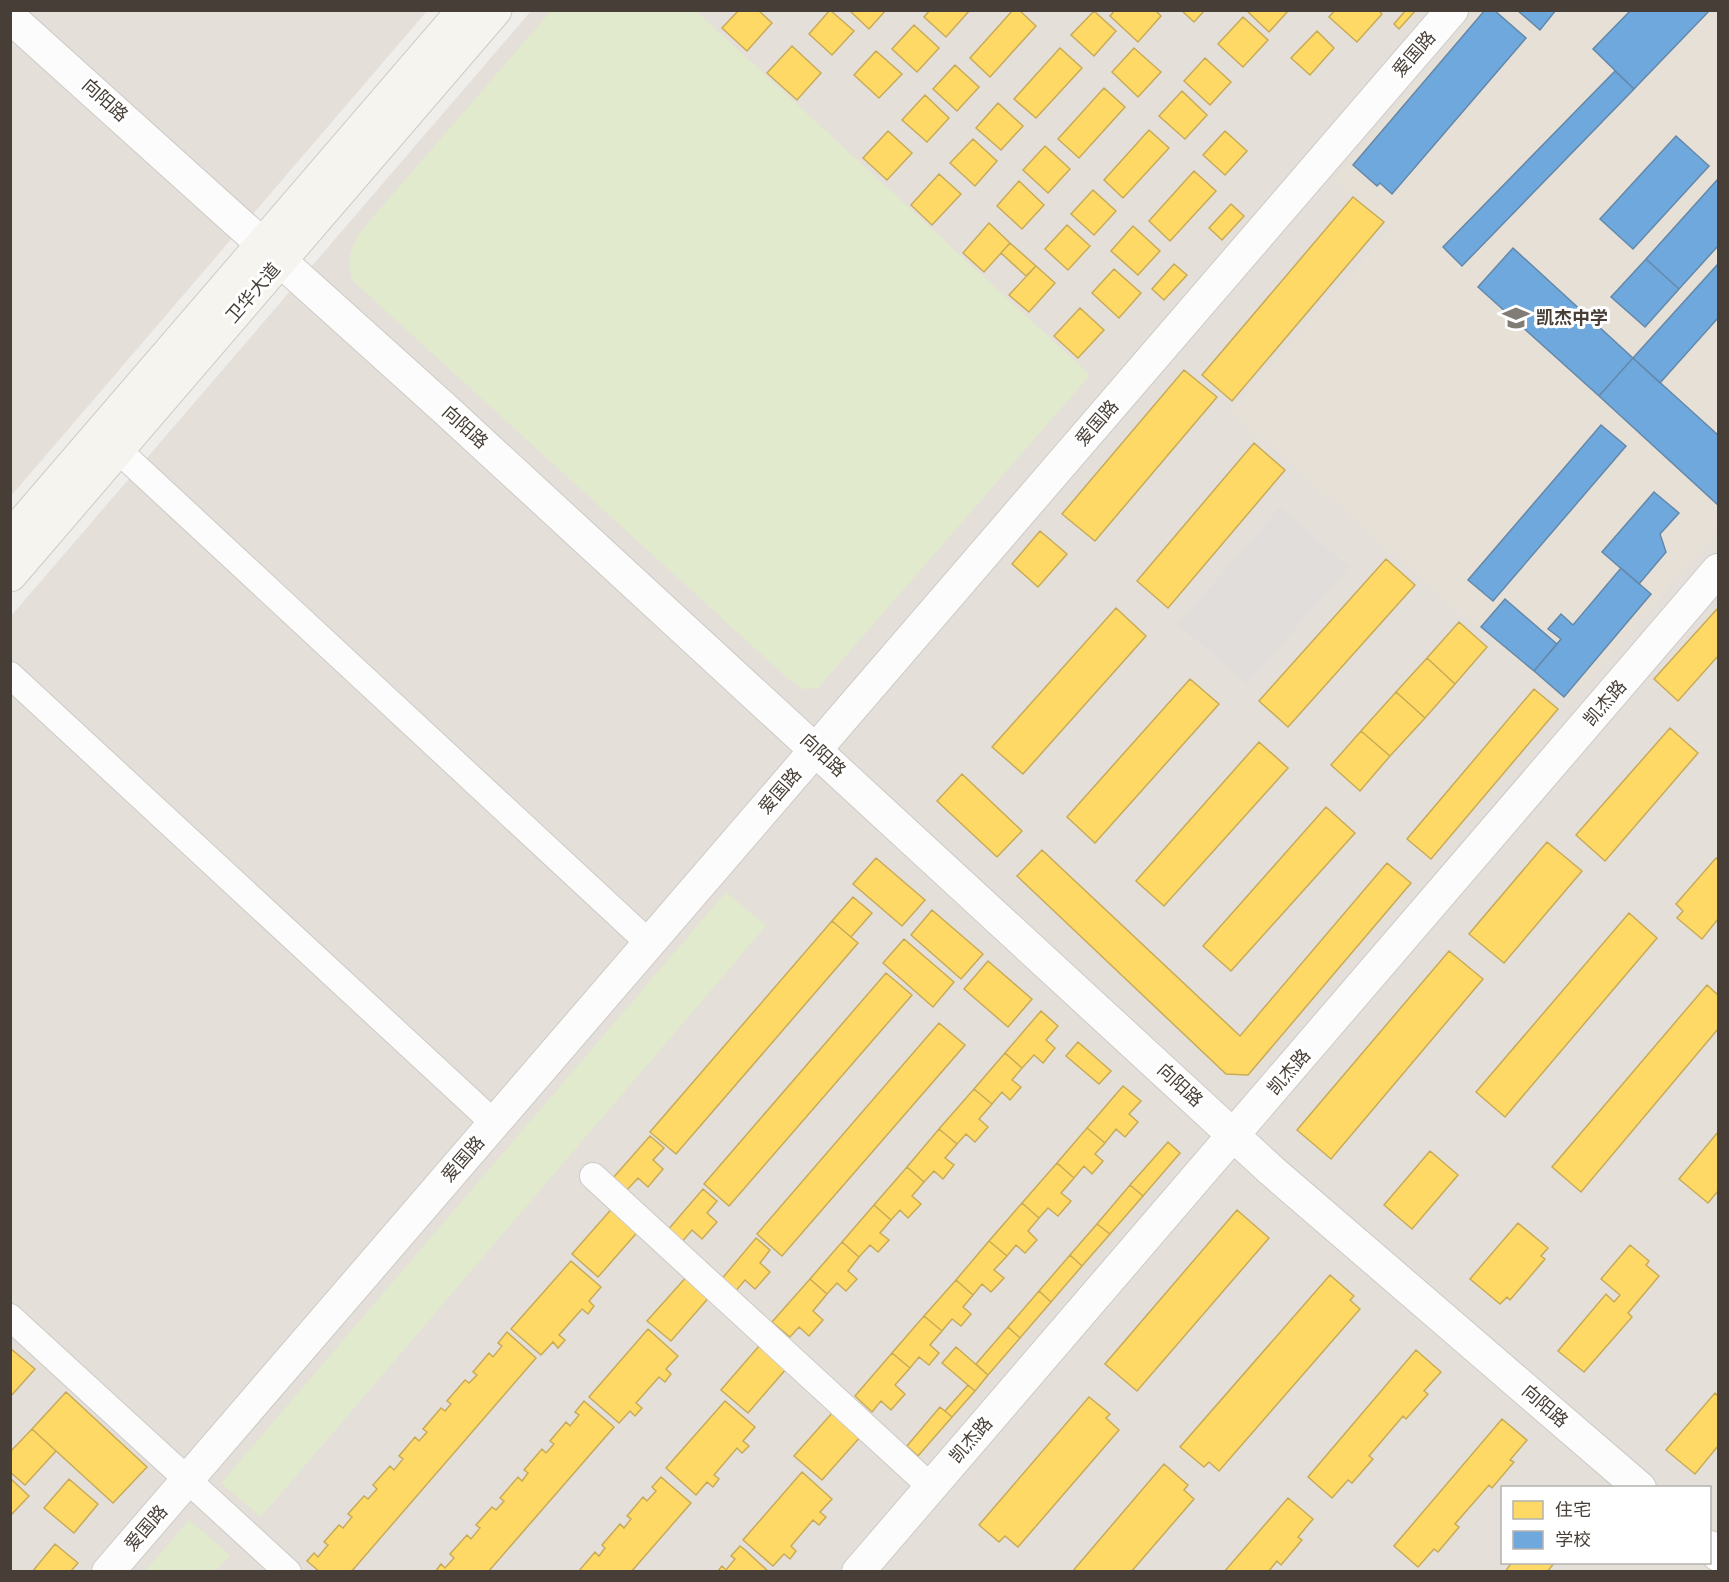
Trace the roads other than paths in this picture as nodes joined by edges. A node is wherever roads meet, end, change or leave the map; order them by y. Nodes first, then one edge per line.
1 (464, 10) edge
2 (495, 10) edge
3 (1452, 10) edge
4 (10, 17) edge
5 (272, 252) junction
6 (118, 450) junction
7 (10, 538) edge
8 (1719, 570) edge
9 (10, 575) edge
10 (10, 675) edge
11 (816, 749) junction
12 (649, 943) junction
13 (494, 1123) junction
14 (1234, 1135) junction
15 (593, 1176) dead end
16 (10, 1317) edge
17 (187, 1480) junction
18 (1638, 1486) edge
19 (931, 1487) junction
20 (108, 1572) edge
21 (288, 1572) edge
22 (858, 1572) edge

1 - 5 main road, 卫华大道
2 - 5 main road, 卫华大道
3 - 11 street, 爱国路
4 - 5 street, 向阳路
5 - 6 main road, 卫华大道
5 - 7 main road, 卫华大道
5 - 11 street, 向阳路
6 - 9 main road, 卫华大道
6 - 12 street
8 - 14 street, 凯杰路
10 - 13 street
11 - 12 street, 爱国路
11 - 14 street, 向阳路
12 - 13 street, 爱国路
13 - 17 street, 爱国路
14 - 18 street, 向阳路
14 - 19 street, 凯杰路
15 - 19 street
16 - 17 street
17 - 20 street, 爱国路
17 - 21 street
19 - 22 street, 凯杰路

